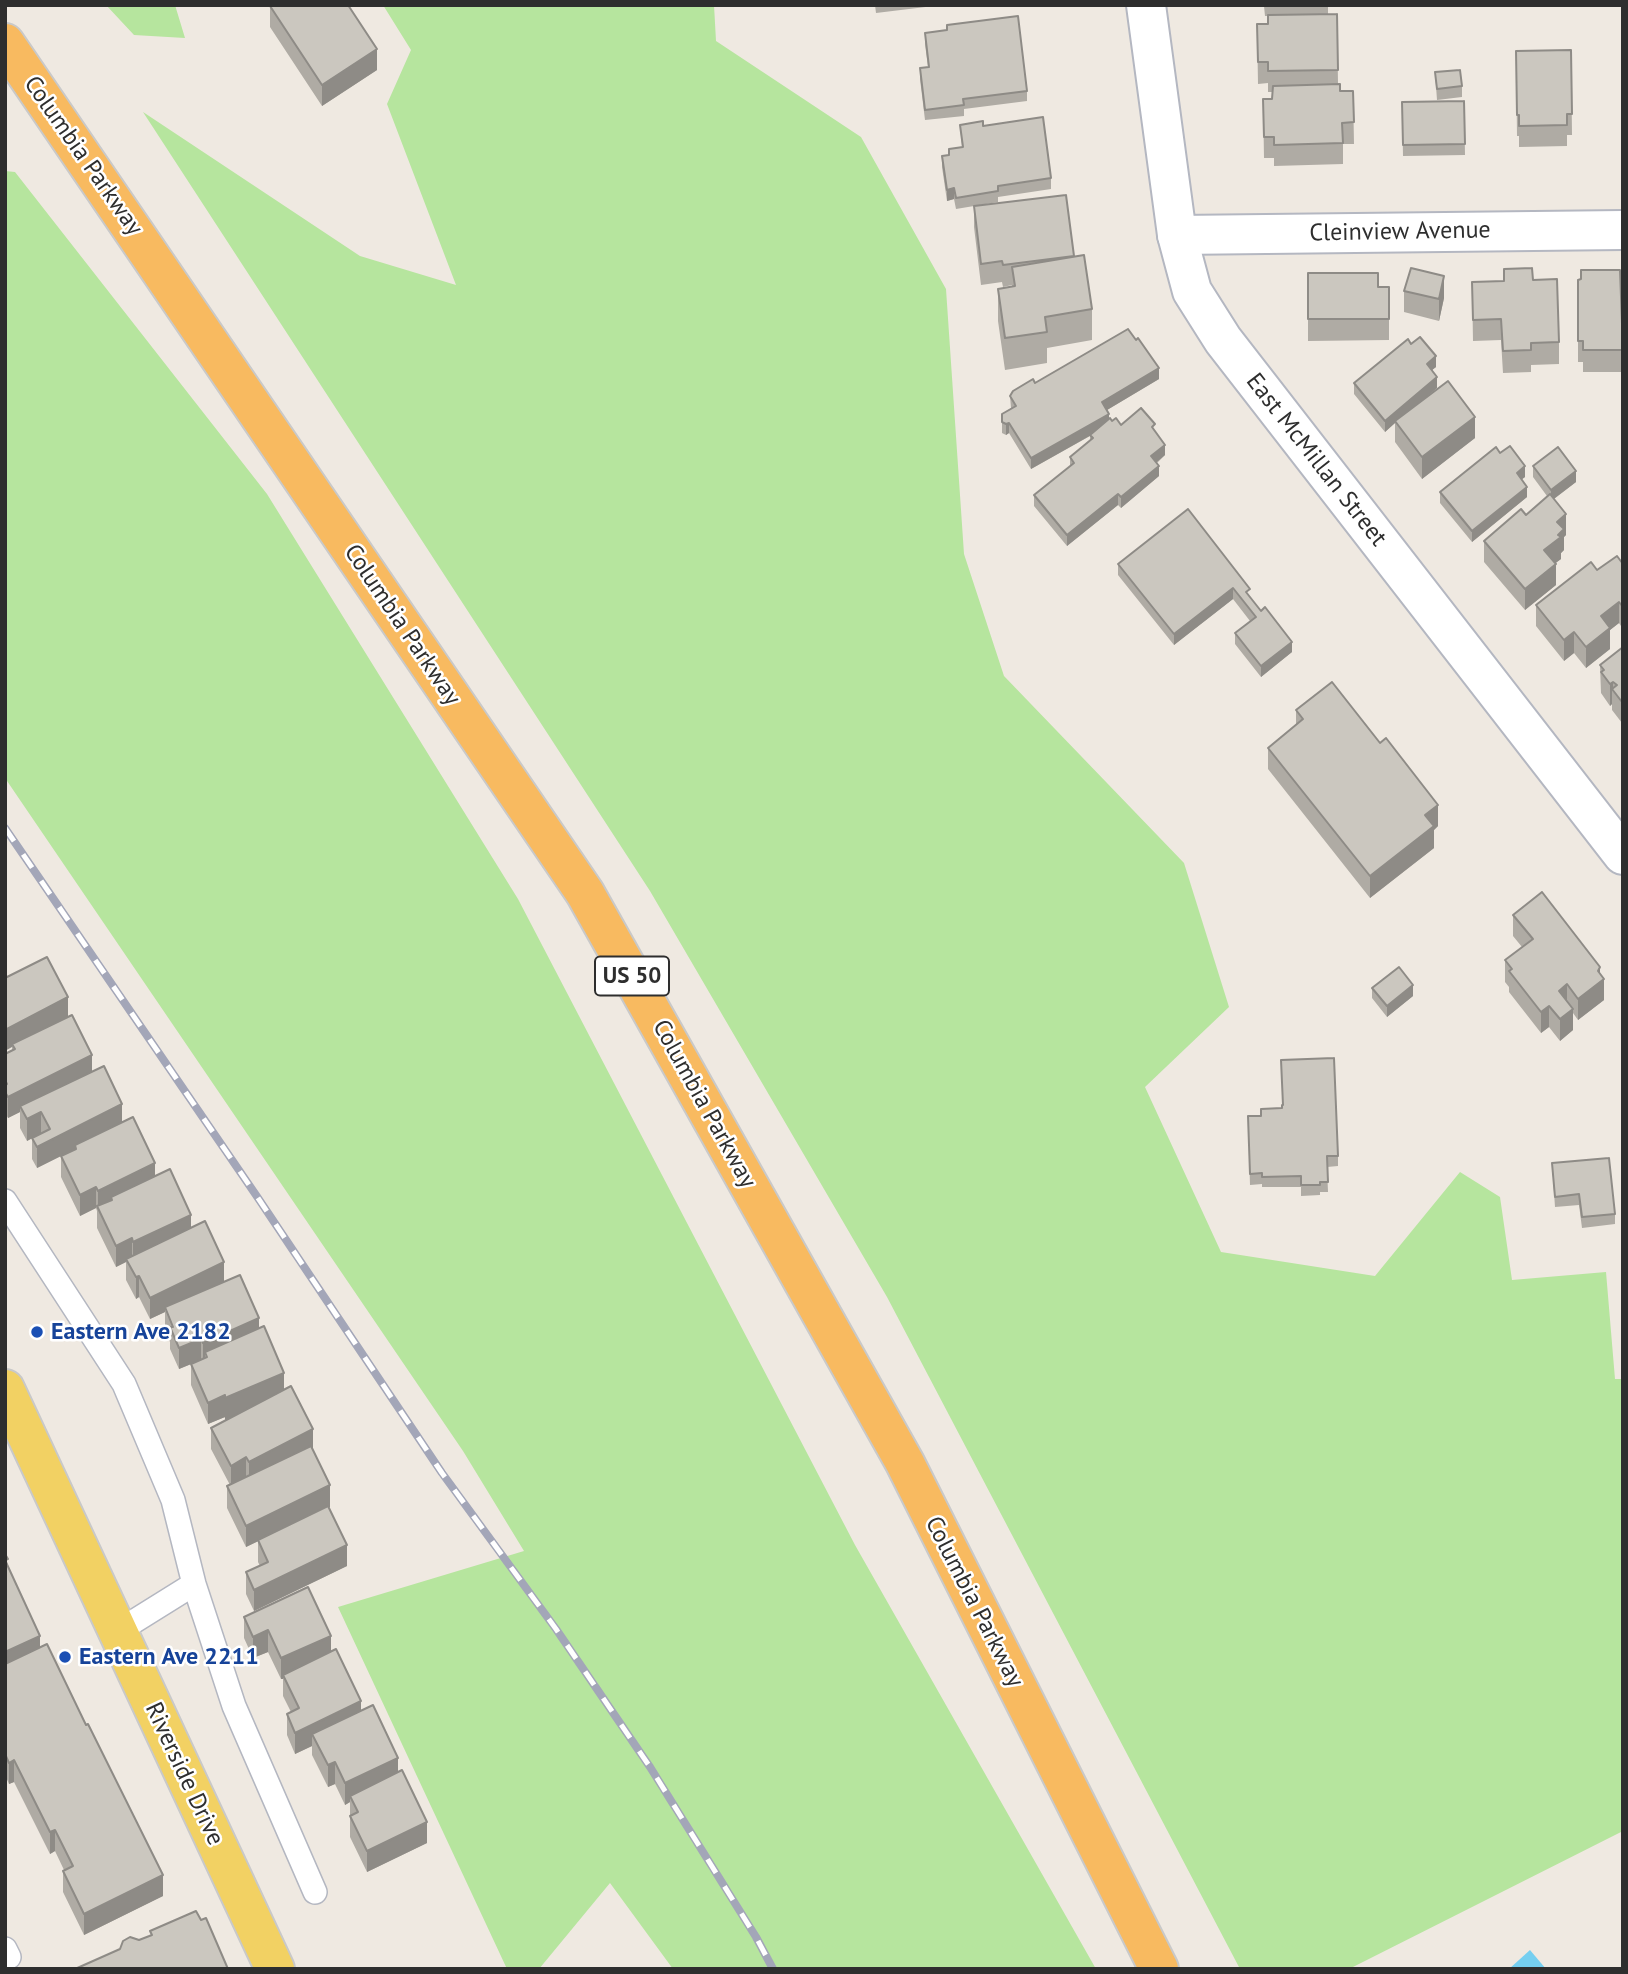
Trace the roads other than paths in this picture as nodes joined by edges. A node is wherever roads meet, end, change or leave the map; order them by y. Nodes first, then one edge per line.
1 (1146, 5) edge
2 (5, 43) edge
3 (1623, 230) edge
4 (1177, 235) junction
5 (1623, 855) edge
6 (5, 1201) edge
7 (5, 1389) edge
8 (194, 1584) junction
9 (117, 1632) junction
10 (315, 1892) dead end
11 (275, 1969) edge
12 (1159, 1969) edge

1 - 4 street, East McMillan Street
2 - 12 highway, Columbia Parkway / US 50
3 - 4 street, Cleinview Avenue
4 - 5 street, East McMillan Street
6 - 8 lane
7 - 9 main road, Riverside Drive
8 - 9 lane
8 - 10 lane
9 - 11 main road, Riverside Drive

